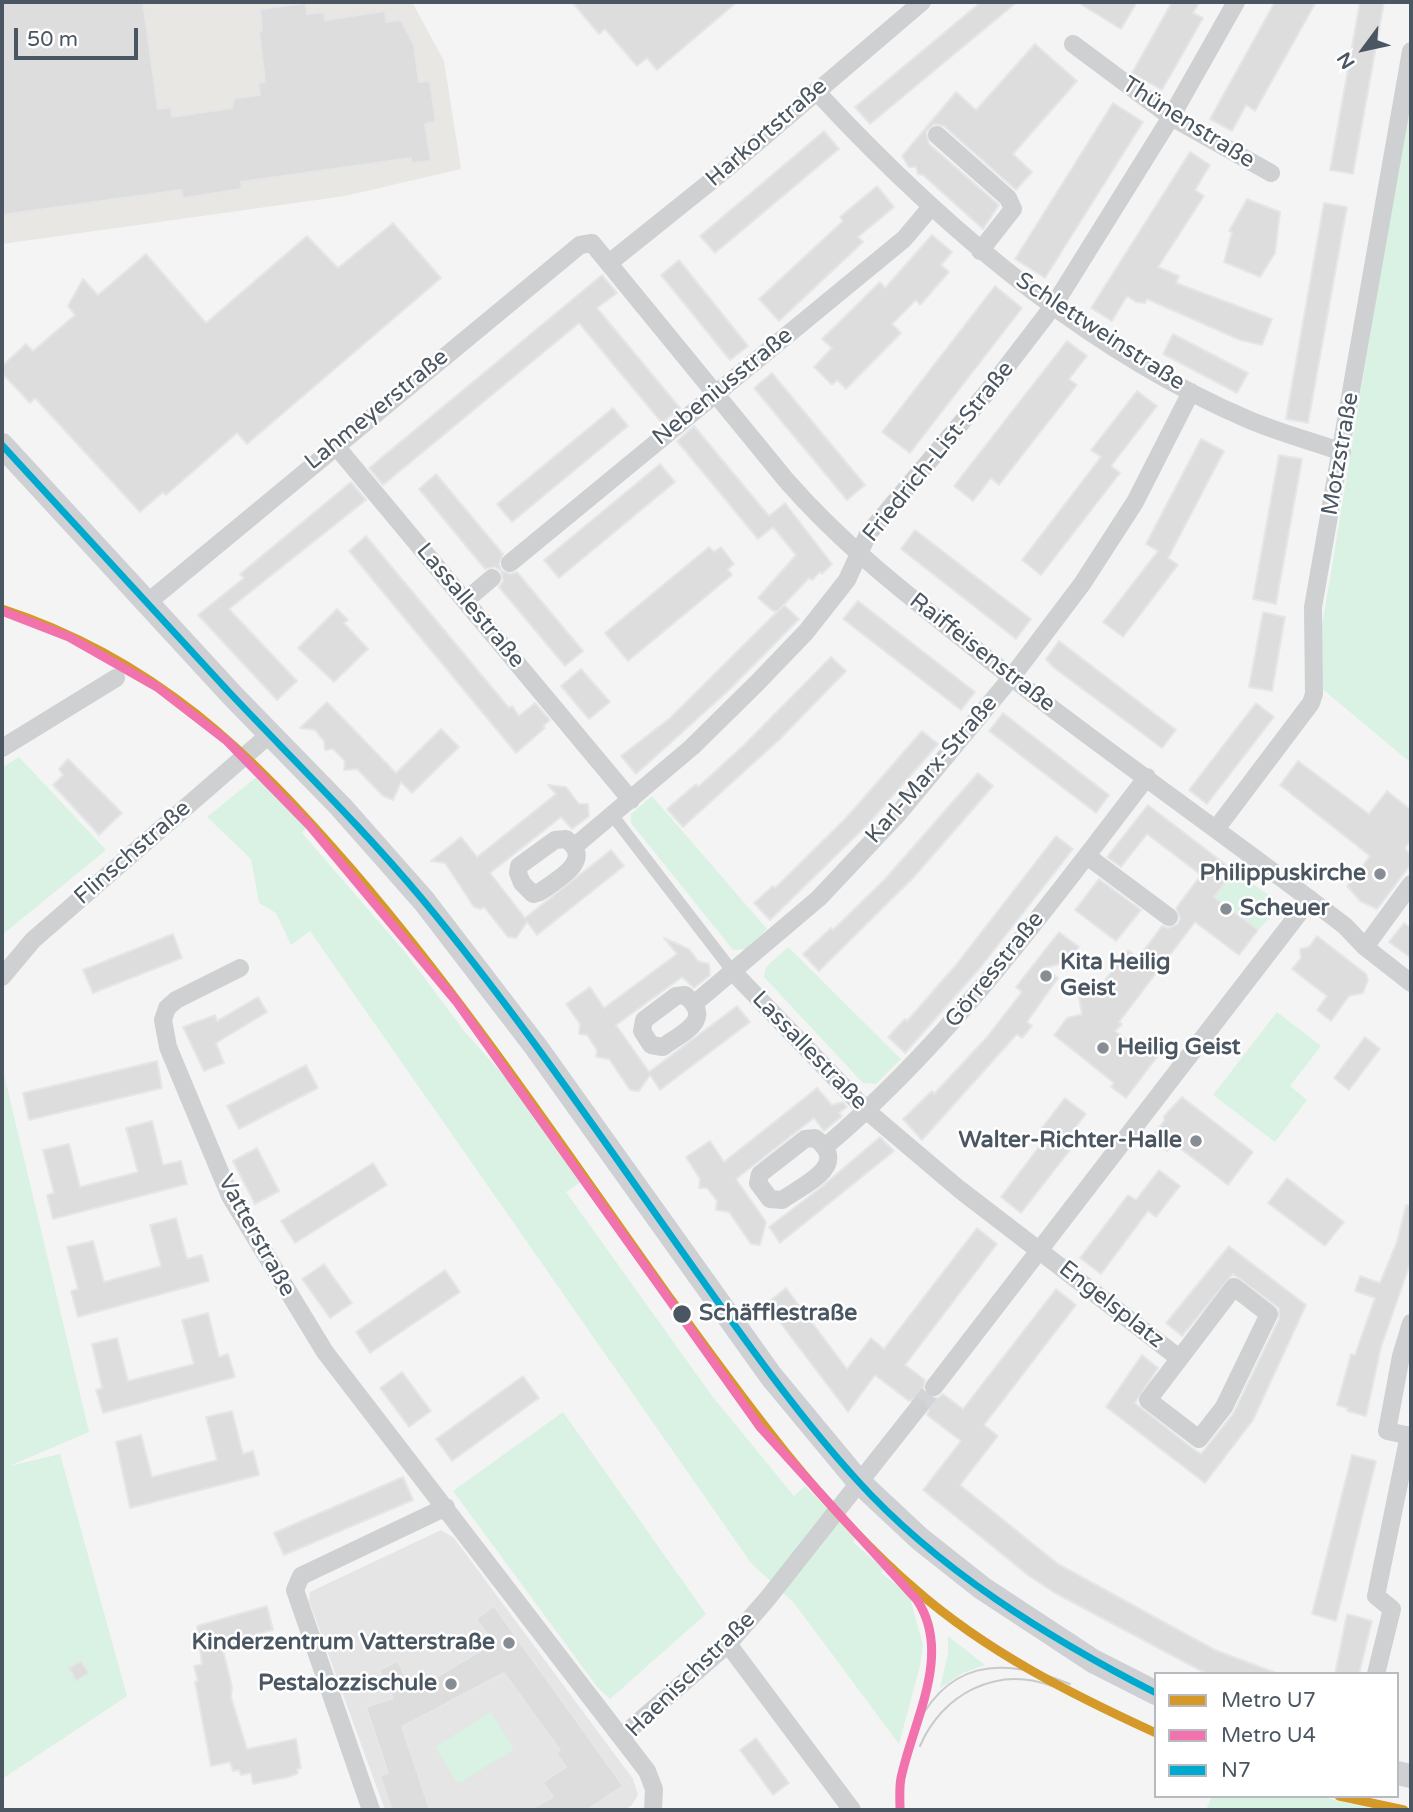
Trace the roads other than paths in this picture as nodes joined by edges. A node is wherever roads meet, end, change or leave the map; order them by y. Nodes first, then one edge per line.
1 (922, 2) edge
2 (1236, 2) edge
3 (1073, 44) dead end
4 (1411, 51) edge
5 (816, 91) junction
6 (1171, 117) junction
7 (937, 135) dead end
8 (1270, 173) dead end
9 (931, 207) junction
10 (980, 251) junction
11 (610, 263) junction
12 (1054, 305) junction
13 (1191, 392) junction
14 (715, 393) junction
15 (2, 445) edge
16 (335, 445) junction
17 (1342, 452) junction
18 (2, 467) edge
19 (66, 517) junction
20 (859, 556) junction
21 (510, 563) dead end
22 (492, 578) dead end
23 (466, 600) junction
24 (147, 603) junction
25 (116, 678) dead end
26 (1011, 678) junction
27 (270, 735) junction
28 (2, 748) edge
29 (1147, 777) junction
30 (631, 800) junction
31 (613, 816) junction
32 (1216, 829) junction
33 (575, 846) dead end
34 (1087, 856) junction
35 (1411, 884) edge
36 (1310, 899) junction
37 (1169, 917) dead end
38 (1365, 947) junction
39 (240, 968) dead end
40 (733, 972) junction
41 (2, 977) edge
42 (1411, 983) edge
43 (695, 1003) dead end
44 (867, 1111) junction
45 (826, 1146) dead end
46 (1042, 1251) junction
47 (1411, 1323) edge
48 (1180, 1358) junction
49 (934, 1387) tunnel mouth
50 (918, 1408) tunnel mouth
51 (1410, 1435) edge
52 (858, 1481) junction
53 (446, 1507) junction
54 (1392, 1609) junction
55 (1411, 1609) edge
56 (728, 1644) junction
57 (1376, 1672) edge
58 (1154, 1692) edge
59 (621, 1737) junction
60 (371, 1810) edge
61 (653, 1810) edge
62 (852, 1810) edge

1 - 5 street, Harkortstraße
2 - 6 street, Friedrich-List-Straße
3 - 6 street, Thünenstraße
4 - 17 street, Motzstraße
5 - 9 street, Schlettweinstraße
5 - 11 street, Harkortstraße
6 - 8 street, Thünenstraße
6 - 12 street, Friedrich-List-Straße
7 - 10 street
9 - 10 street, Schlettweinstraße
9 - 14 street, Nebeniusstraße
10 - 12 street, Schlettweinstraße
11 - 14 street, Raiffeisenstraße
11 - 16 street, Lahmeyerstraße
12 - 13 street, Schlettweinstraße
12 - 20 street, Friedrich-List-Straße
13 - 17 street, Schlettweinstraße
13 - 26 street, Karl-Marx-Straße
14 - 20 street, Raiffeisenstraße
14 - 21 street, Nebeniusstraße
15 - 19 main road
16 - 23 street, Lassallestraße
16 - 24 street, Lahmeyerstraße
17 - 32 street, Motzstraße
18 - 19 main road
19 - 24 main road
20 - 26 street, Raiffeisenstraße
20 - 30 street, Friedrich-List-Straße
22 - 23 street
23 - 30 street, Lassallestraße
24 - 27 main road
25 - 28 street
26 - 29 street, Raiffeisenstraße
26 - 40 street, Karl-Marx-Straße
27 - 41 street, Flinschstraße
27 - 52 main road
29 - 32 street, Raiffeisenstraße
29 - 34 street, Görresstraße
30 - 31 street, Friedrich-List-Straße
31 - 33 street, Friedrich-List-Straße
31 - 40 street, Lassallestraße
32 - 36 street, Raiffeisenstraße
34 - 37 street
34 - 44 street, Görresstraße
35 - 38 street
36 - 38 street, Raiffeisenstraße
36 - 46 street
38 - 42 street, Raiffeisenstraße
39 - 53 street, Vatterstraße
40 - 43 street, Karl-Marx-Straße
40 - 44 street, Lassallestraße
44 - 45 street, Görresstraße
44 - 46 street, Lassallestraße
46 - 48 street, Engelsplatz
46 - 49 street
47 - 51 street
48 - 48 street, Engelsplatz
50 - 52 street
51 - 54 street
52 - 56 street, Haenischstraße
52 - 58 main road
53 - 59 street, Vatterstraße
53 - 60 street
54 - 55 street
54 - 57 street
56 - 59 street, Haenischstraße
56 - 62 street
59 - 61 street, Haenischstraße

